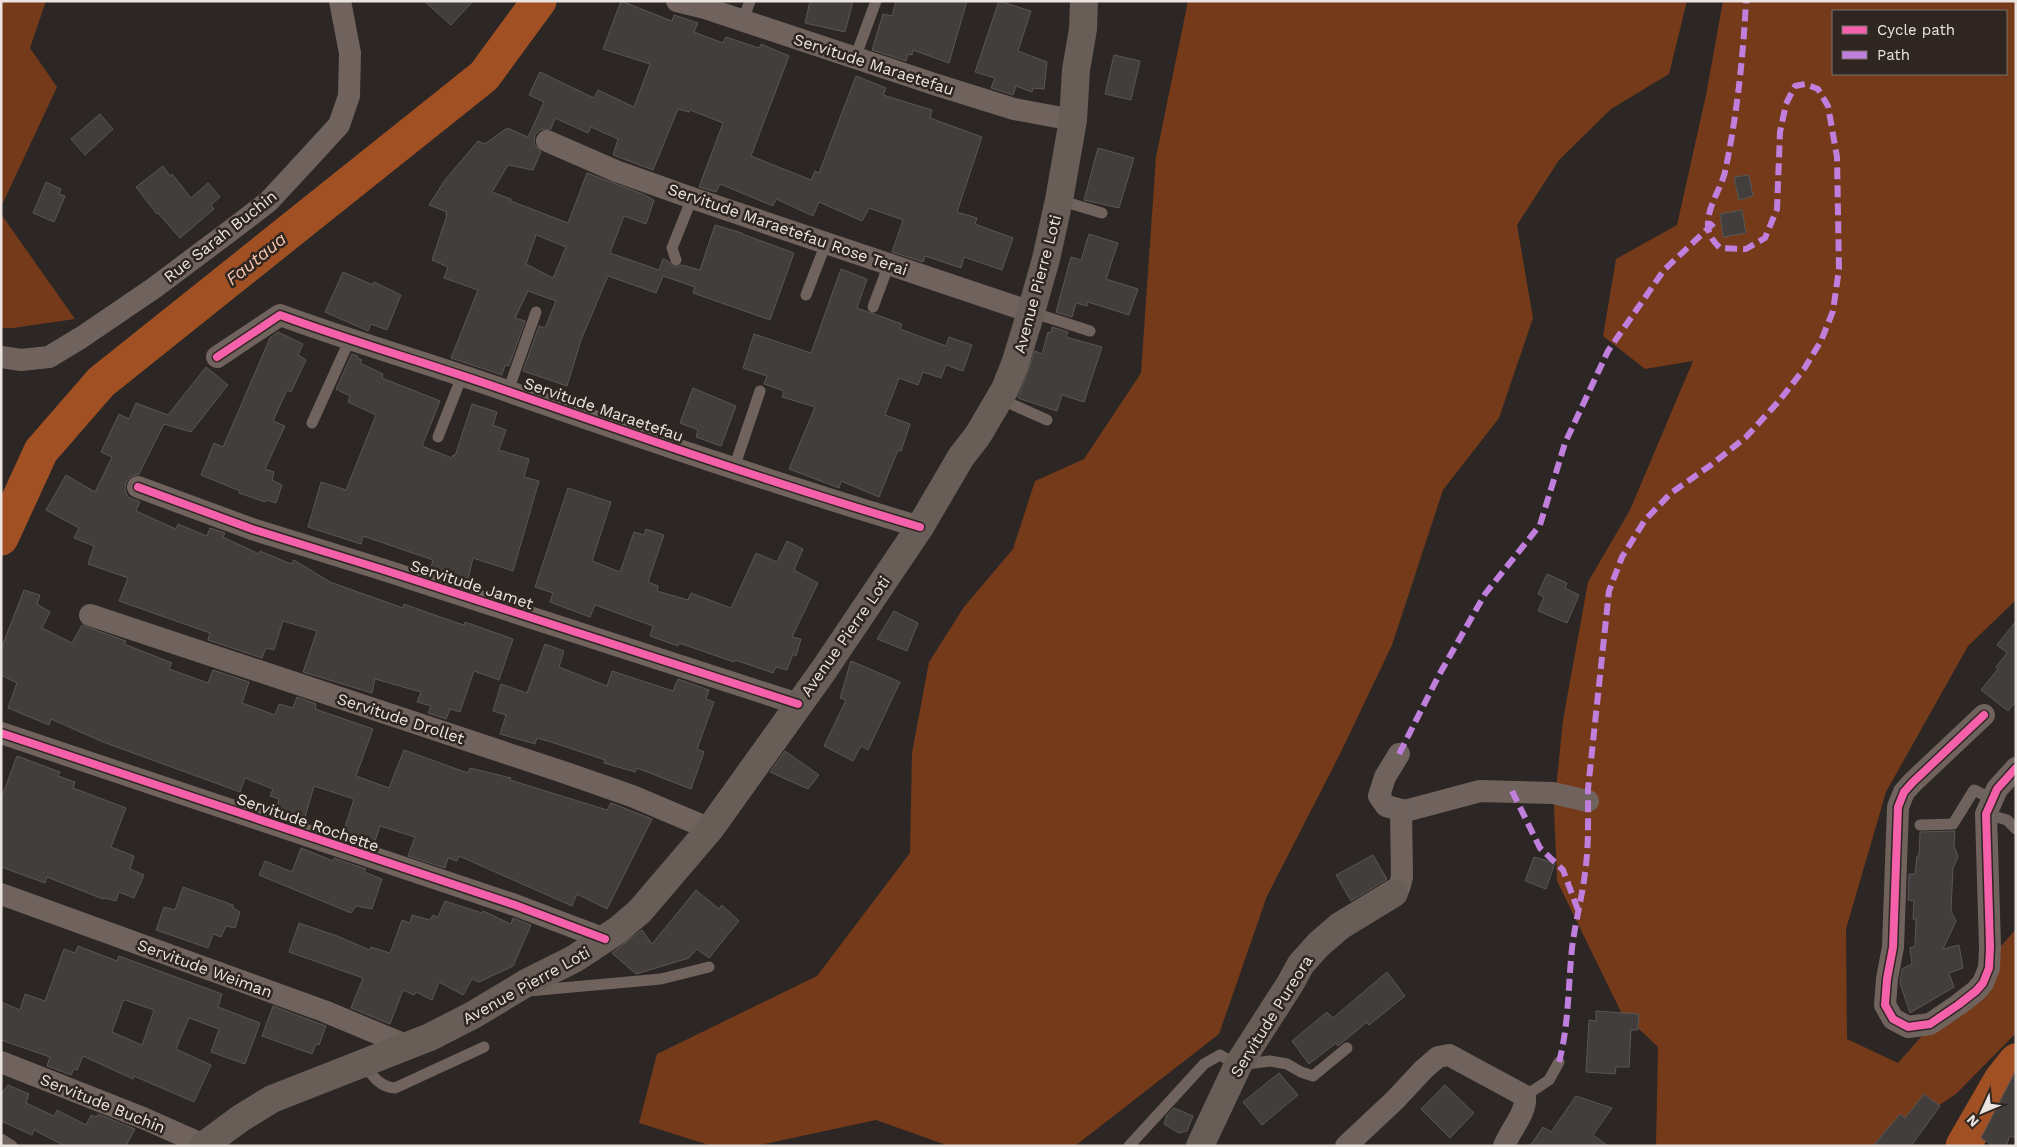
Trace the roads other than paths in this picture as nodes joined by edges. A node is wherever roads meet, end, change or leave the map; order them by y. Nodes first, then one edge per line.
1 (340, 1) edge
2 (677, 1) edge
3 (876, 1) edge
4 (747, 11) edge
5 (1087, 13) edge
6 (855, 58) junction
7 (1073, 120) junction
8 (547, 142) dead end
9 (692, 198) junction
10 (1059, 200) junction
11 (1102, 212) dead end
12 (826, 242) junction
13 (676, 260) dead end
14 (889, 264) junction
15 (806, 295) dead end
16 (873, 307) dead end
17 (536, 312) dead end
18 (1031, 312) junction
19 (1090, 330) dead end
20 (350, 339) junction
21 (1, 357) edge
22 (217, 357) dead end
23 (462, 376) junction
24 (760, 390) dead end
25 (508, 391) junction
26 (1000, 399) junction
27 (1047, 420) dead end
28 (312, 423) dead end
29 (438, 437) dead end
30 (734, 468) junction
31 (138, 487) dead end
32 (920, 527) junction
33 (90, 615) dead end
34 (798, 704) junction
35 (1984, 715) dead end
36 (1, 733) edge
37 (1399, 754) dead end
38 (2016, 768) edge
39 (1588, 801) dead end
40 (1989, 806) junction
41 (1401, 810) junction
42 (1920, 825) dead end
43 (710, 829) junction
44 (2016, 830) edge
45 (1394, 893) joint
46 (1, 894) edge
47 (606, 939) junction
48 (709, 967) dead end
49 (510, 993) junction
50 (408, 1046) junction
51 (484, 1047) dead end
52 (1347, 1048) dead end
53 (1, 1062) edge
54 (1558, 1062) dead end
55 (362, 1063) junction
56 (1238, 1065) junction
57 (1525, 1096) junction
58 (1, 1140) edge
59 (203, 1145) edge
60 (12, 1146) edge
61 (1129, 1146) edge
62 (1200, 1146) edge
63 (1346, 1146) edge
64 (1504, 1146) edge

1 - 21 street, Rue Sarah Buchin
2 - 4 street, Servitude Maraetefau
3 - 6 lane
4 - 6 street, Servitude Maraetefau
5 - 7 main road, Avenue Pierre Loti
6 - 7 street, Servitude Maraetefau
7 - 10 main road, Avenue Pierre Loti
8 - 9 street, Servitude Maraetefau Rose Terai
9 - 12 street, Servitude Maraetefau Rose Terai
9 - 13 lane
10 - 11 lane
10 - 18 main road, Avenue Pierre Loti
12 - 14 street, Servitude Maraetefau Rose Terai
12 - 15 lane
14 - 16 lane
14 - 18 street, Servitude Maraetefau Rose Terai
17 - 25 lane
18 - 19 lane
18 - 26 main road, Avenue Pierre Loti
20 - 22 street, Servitude Maraetefau
20 - 23 street, Servitude Maraetefau
20 - 28 lane
23 - 25 street, Servitude Maraetefau
23 - 29 lane
24 - 30 lane
25 - 30 street, Servitude Maraetefau
26 - 27 lane
26 - 32 main road, Avenue Pierre Loti
30 - 32 street, Servitude Maraetefau
31 - 34 street, Servitude Jamet
32 - 34 main road, Avenue Pierre Loti
33 - 43 street, Servitude Drollet
34 - 43 main road, Avenue Pierre Loti
35 - 40 street
36 - 47 street, Servitude Rochette
37 - 41 street
38 - 40 street
39 - 41 street
40 - 42 lane
40 - 44 lane
41 - 45 street
43 - 47 main road, Avenue Pierre Loti
45 - 56 main road, Servitude Pureora
46 - 50 street, Servitude Weiman
47 - 49 main road, Avenue Pierre Loti
48 - 49 lane
49 - 50 main road, Avenue Pierre Loti
50 - 55 main road, Avenue Pierre Loti
51 - 55 lane
52 - 56 lane
53 - 59 street, Servitude Buchin
54 - 57 lane
55 - 59 main road, Avenue Pierre Loti
56 - 61 lane
56 - 62 main road, Servitude Pureora
57 - 63 street
57 - 64 street
58 - 60 lane

